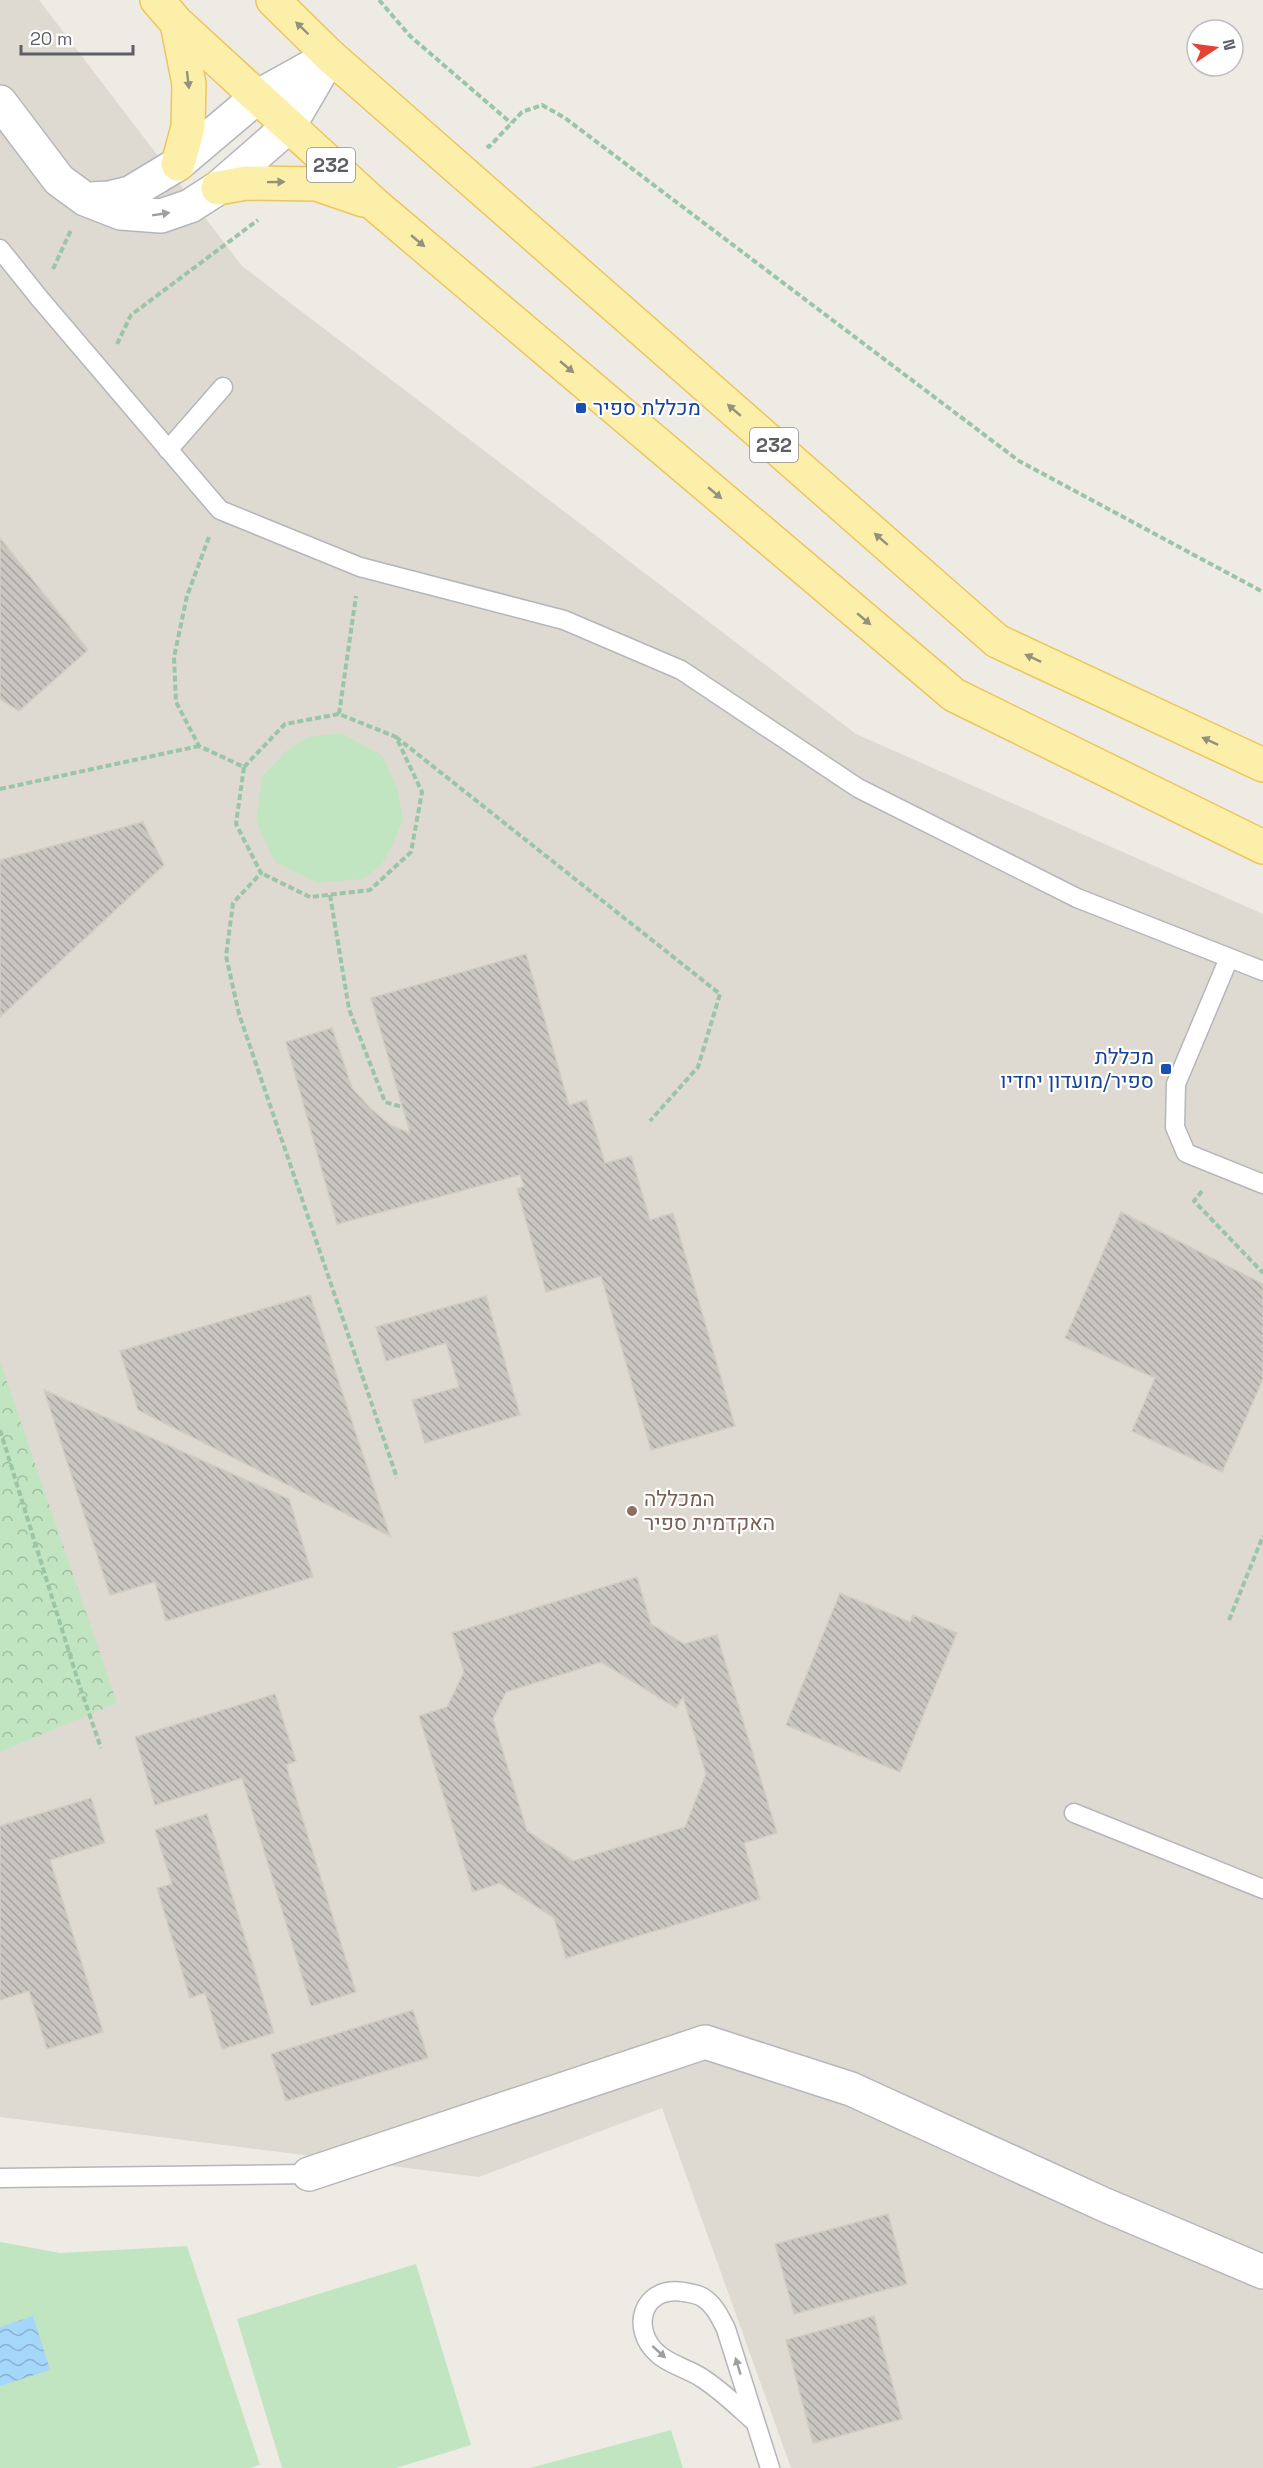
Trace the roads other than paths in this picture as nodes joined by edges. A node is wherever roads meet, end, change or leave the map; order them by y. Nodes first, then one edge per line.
1 (273, 0) edge
2 (167, 11) edge
3 (330, 56) junction
4 (257, 97) junction
5 (0, 102) edge
6 (289, 126) junction
7 (178, 164) junction
8 (218, 188) junction
9 (85, 199) junction
10 (373, 203) junction
11 (0, 249) edge
12 (223, 387) dead end
13 (168, 450) junction
14 (1263, 765) edge
15 (1263, 847) edge
16 (1229, 958) junction
17 (1263, 971) edge
18 (1263, 1184) edge
19 (1074, 1813) dead end
20 (1263, 1890) edge
21 (309, 2174) joint
22 (0, 2178) edge
23 (1263, 2272) edge
24 (755, 2422) junction
25 (770, 2468) edge

3 -> 1 main road, 232
2 - 4 main road, 232
2 -> 7 main road
3 - 4 street
3 - 6 street
14 -> 3 main road, 232
4 - 6 main road, 232
4 - 7 street
5 - 9 street
6 - 8 street
6 - 10 main road, 232
7 - 9 street
9 -> 8 street
8 -> 10 main road
10 -> 15 main road, 232
11 - 13 lane
12 - 13 lane
13 - 16 lane
16 - 17 lane
16 - 18 lane
19 - 20 lane
21 - 22 lane
21 - 23 street
24 -> 24 lane
24 - 25 lane

